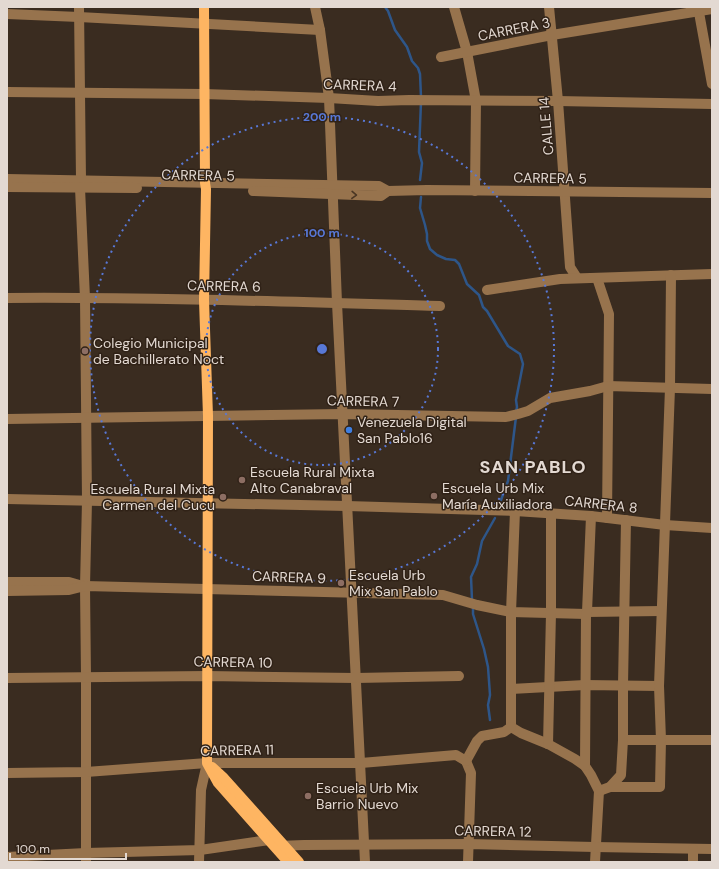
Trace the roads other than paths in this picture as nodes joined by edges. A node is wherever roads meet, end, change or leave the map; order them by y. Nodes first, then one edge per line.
1 (204, 7) edge
2 (315, 7) edge
3 (454, 7) edge
4 (549, 7) edge
5 (698, 9) edge
6 (712, 9) edge
7 (79, 12) edge
8 (7, 14) edge
9 (205, 24) junction
10 (320, 30) junction
11 (552, 35) junction
12 (467, 52) junction
13 (441, 57) dead end
14 (712, 84) edge
15 (7, 92) edge
16 (80, 93) junction
17 (204, 94) junction
18 (329, 98) junction
19 (476, 101) junction
20 (558, 101) junction
21 (712, 104) edge
22 (7, 179) edge
23 (80, 184) junction
24 (205, 186) junction
25 (7, 187) edge
26 (333, 190) junction
27 (475, 191) junction
28 (565, 192) junction
29 (712, 193) edge
30 (570, 267) junction
31 (712, 274) edge
32 (671, 275) junction
33 (577, 278) junction
34 (597, 278) junction
35 (560, 279) junction
36 (487, 290) dead end
37 (7, 298) edge
38 (85, 298) junction
39 (204, 300) junction
40 (337, 303) junction
41 (440, 306) dead end
42 (608, 386) junction
43 (670, 388) junction
44 (712, 389) edge
45 (342, 414) junction
46 (208, 416) junction
47 (86, 418) junction
48 (7, 420) edge
49 (7, 499) edge
50 (87, 501) junction
51 (208, 503) junction
52 (347, 506) junction
53 (515, 511) junction
54 (551, 514) junction
55 (591, 516) junction
56 (607, 518) junction
57 (626, 520) junction
58 (665, 525) junction
59 (712, 528) edge
60 (7, 582) edge
61 (85, 586) junction
62 (207, 589) junction
63 (7, 590) edge
64 (351, 593) junction
65 (661, 611) junction
66 (511, 612) junction
67 (624, 612) junction
68 (551, 613) junction
69 (586, 613) junction
70 (207, 676) junction
71 (459, 676) dead end
72 (86, 677) junction
73 (7, 678) edge
74 (356, 678) junction
75 (585, 685) junction
76 (623, 685) junction
77 (658, 686) junction
78 (550, 687) junction
79 (511, 689) junction
80 (511, 727) junction
81 (623, 740) junction
82 (661, 740) junction
83 (712, 740) edge
84 (548, 744) junction
85 (466, 761) junction
86 (207, 763) junction
87 (360, 763) junction
88 (585, 766) junction
89 (86, 772) junction
90 (7, 773) edge
91 (610, 787) junction
92 (599, 791) junction
93 (272, 843) junction
94 (364, 844) junction
95 (468, 844) junction
96 (285, 846) junction
97 (595, 847) junction
98 (692, 848) junction
99 (712, 849) edge
100 (200, 850) junction
101 (7, 857) edge
102 (86, 858) edge
103 (199, 862) edge
104 (288, 862) edge
105 (300, 862) edge
106 (365, 862) edge
107 (468, 862) edge
108 (595, 862) edge
109 (693, 862) edge

1 - 9 main road
2 - 10 street
3 - 12 street
4 - 11 street, CALLE 14
5 - 6 street, CARRERA 3
5 - 11 street, CARRERA 3
5 - 14 street
7 - 8 street
7 - 9 street
7 - 16 street
9 - 10 street
9 - 17 main road
10 - 18 street
11 - 12 street, CARRERA 3
11 - 20 street, CALLE 14
12 - 13 street, CARRERA 3
12 - 19 street
15 - 16 street, CARRERA 4
16 - 17 street, CARRERA 4
16 - 23 street
17 - 18 street, CARRERA 4
17 - 24 main road
18 - 19 street, CARRERA 4
18 - 26 street
19 - 20 street, CARRERA 4
19 - 27 street
20 - 21 street, CARRERA 4
20 - 28 street, CALLE 14
22 - 23 street, CARRERA 5
23 - 24 street, CARRERA 5
23 - 25 street, CARRERA 5
23 - 38 street
24 - 26 street, CARRERA 5
24 - 39 main road
26 - 27 street, CARRERA 5
26 - 40 street
27 - 28 street, CARRERA 5
28 - 29 street, CARRERA 5
28 - 30 street, CALLE 14
30 - 33 street, CALLE 14
30 - 35 street
31 - 32 street
32 - 34 street
32 - 43 street
33 - 34 street
33 - 35 street
34 - 42 street
35 - 36 street
37 - 38 street, CARRERA 6
38 - 39 street, CARRERA 6
38 - 47 street
39 - 40 street, CARRERA 6
39 - 46 main road
40 - 41 street, CARRERA 6
40 - 45 street
42 - 43 street, CARRERA 7
42 - 45 street, CARRERA 7
42 - 56 street
43 - 44 street, CARRERA 7
43 - 58 street
45 - 46 street, CARRERA 7
45 - 52 street
46 - 47 street, CARRERA 7
46 - 51 main road
47 - 48 street, CARRERA 7
47 - 50 street
49 - 50 street, CARRERA 8
50 - 51 street, CARRERA 8
50 - 61 street
51 - 52 street, CARRERA 8
51 - 62 main road
52 - 53 street, CARRERA 8
52 - 64 street
53 - 54 street, CARRERA 8
53 - 66 street
54 - 55 street, CARRERA 8
54 - 68 street
55 - 56 street, CARRERA 8
55 - 69 street
56 - 57 street, CARRERA 8
57 - 58 street, CARRERA 8
57 - 67 street
58 - 59 street, CARRERA 8
58 - 65 street
60 - 61 street, CARRERA 9
61 - 62 street, CARRERA 9
61 - 63 street, CARRERA 9
61 - 72 street
62 - 64 street, CARRERA 9
62 - 70 main road
64 - 66 street, CARRERA 9
64 - 74 street
65 - 67 street, CARRERA 9
65 - 77 street
66 - 68 street, CARRERA 9
66 - 79 street
67 - 69 street, CARRERA 9
67 - 76 street
68 - 69 street, CARRERA 9
68 - 78 street
69 - 75 street
70 - 72 street, CARRERA 10
70 - 74 street, CARRERA 10
70 - 86 main road
71 - 74 street, CARRERA 10
72 - 73 street, CARRERA 10
72 - 89 street
74 - 87 street
75 - 76 street
75 - 78 street
75 - 88 street
76 - 77 street
76 - 81 street
77 - 82 street
78 - 79 street
78 - 84 street
79 - 80 street
80 - 84 street
80 - 85 street
81 - 82 street
81 - 91 street
82 - 83 street
82 - 91 street
84 - 88 street
85 - 87 street, CARRERA 11
85 - 95 street
86 - 87 street, CARRERA 11
86 - 89 street, CARRERA 11
86 - 93 main road
86 - 96 main road
86 - 100 street
87 - 94 street
88 - 92 street
89 - 90 street, CARRERA 11
89 - 102 street
91 - 92 street
92 - 97 street
93 - 96 street, CARRERA 12
93 - 100 street, CARRERA 12
93 - 104 main road
94 - 95 street, CARRERA 12
94 - 96 street, CARRERA 12
94 - 106 street
95 - 97 street, CARRERA 12
95 - 107 street
96 - 105 main road
97 - 98 street, CARRERA 12
97 - 108 street
98 - 99 street, CARRERA 12
98 - 109 street
100 - 102 street, CARRERA 12
100 - 103 street
101 - 102 street, CARRERA 12

